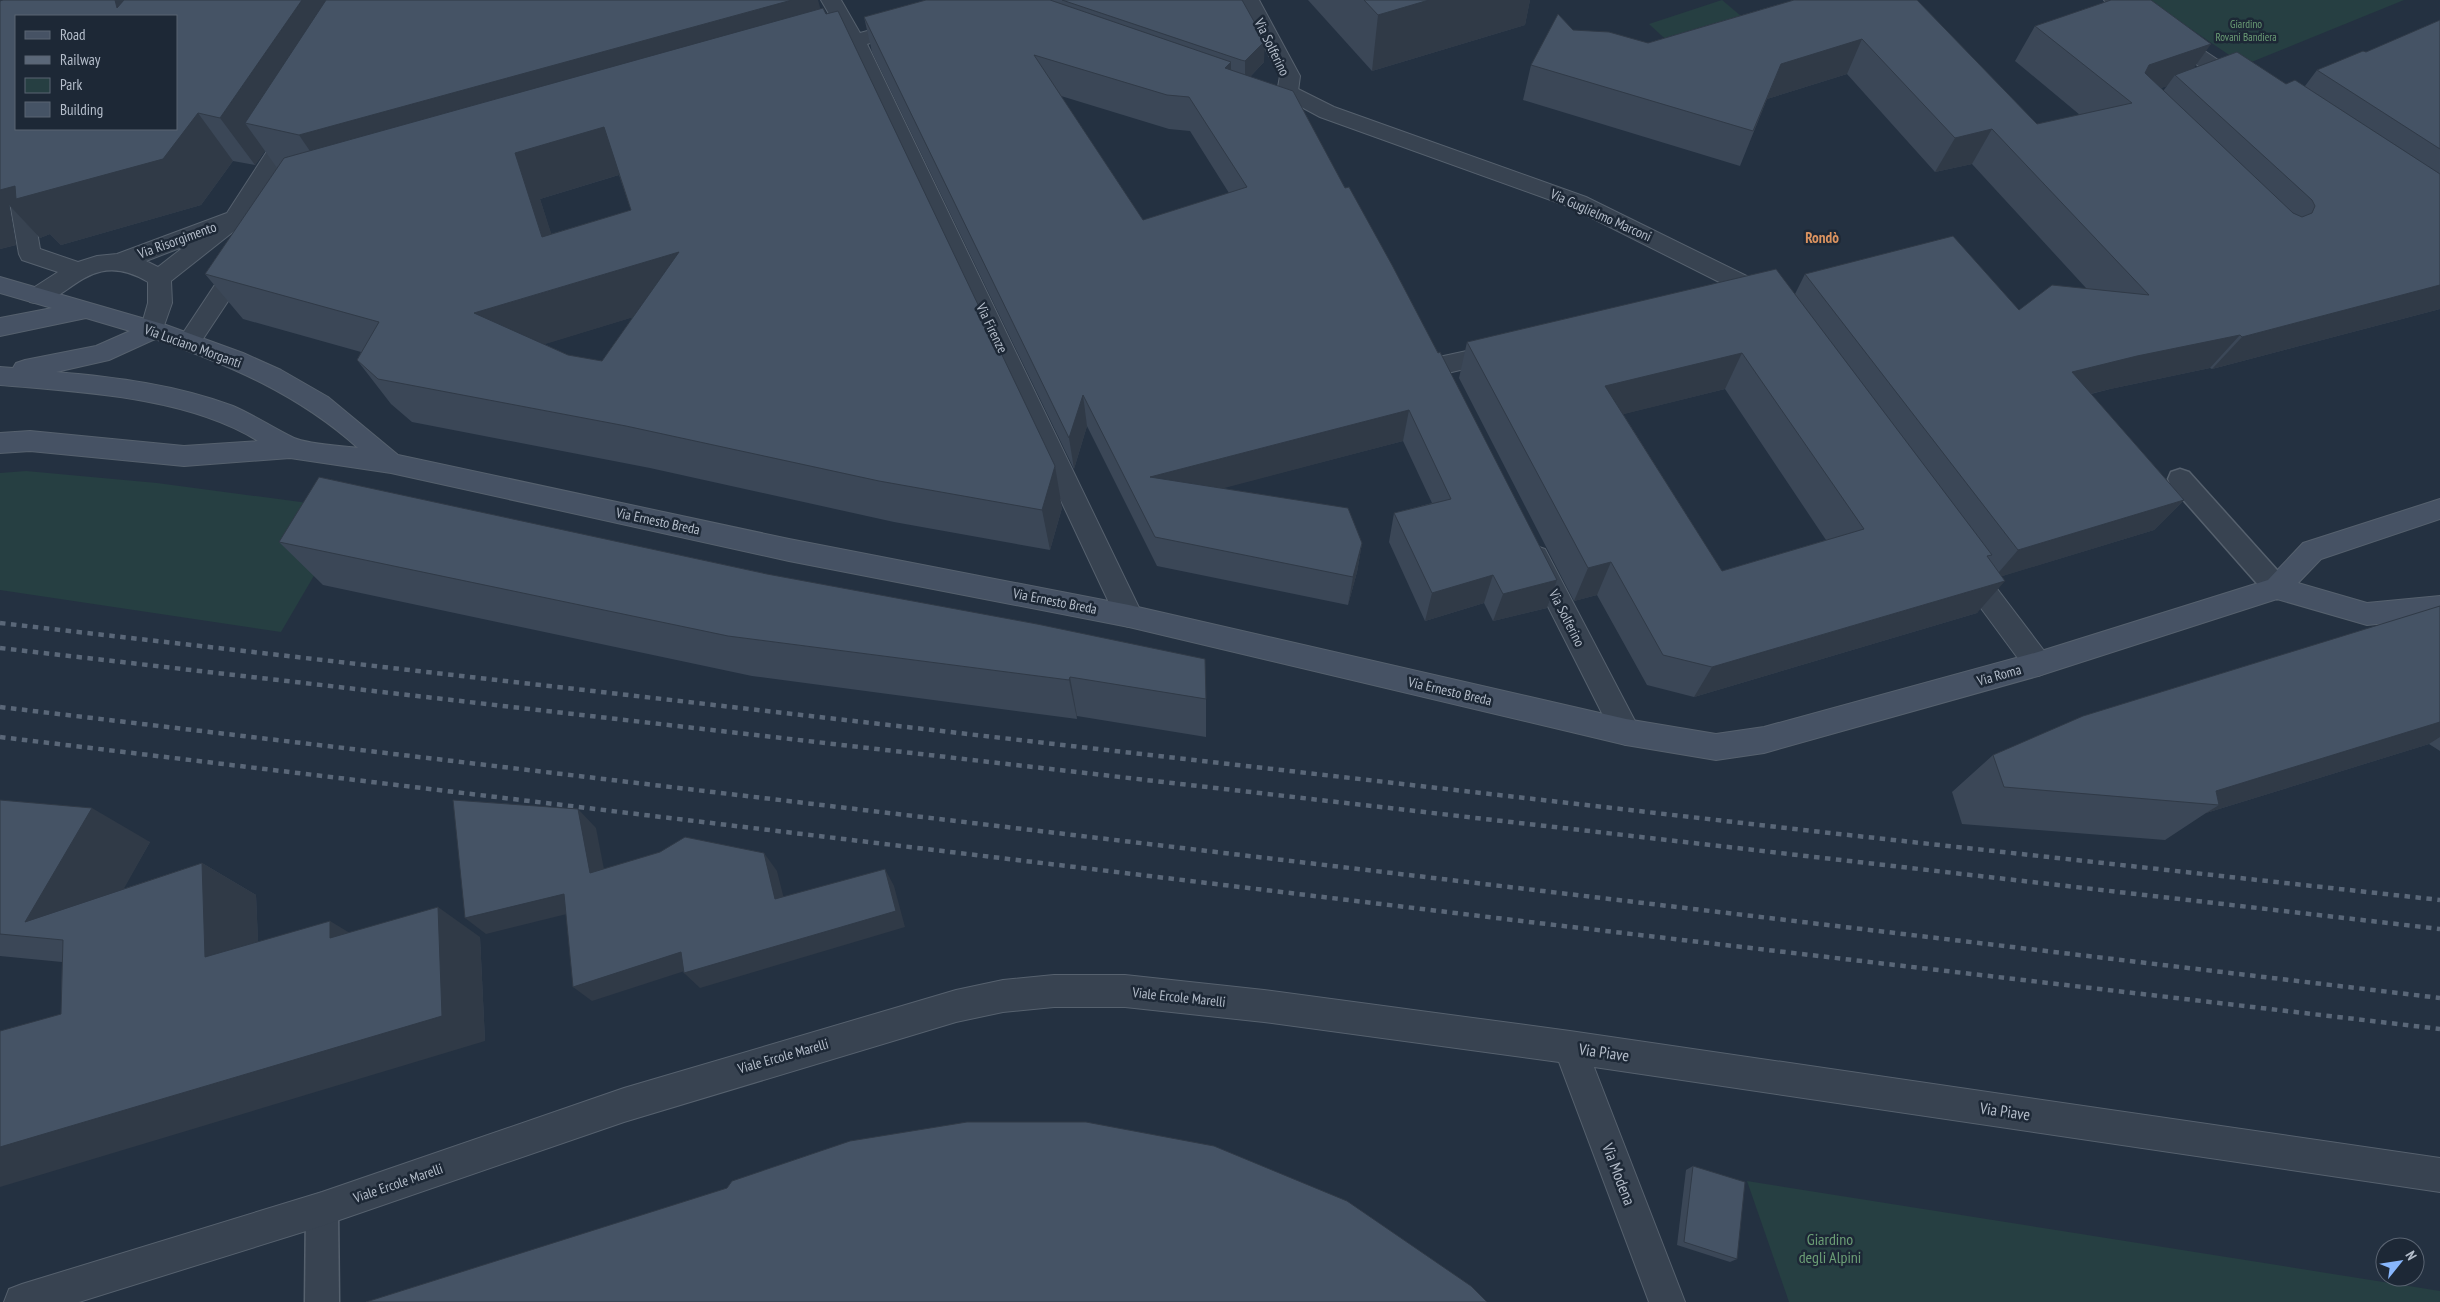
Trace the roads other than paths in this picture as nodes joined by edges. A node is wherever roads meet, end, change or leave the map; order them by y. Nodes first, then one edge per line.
1 (831, 0) edge
2 (1249, 0) edge
3 (2114, 0) edge
4 (918, 23) edge
5 (855, 41) junction
6 (802, 56) edge
7 (2225, 74) junction
8 (2204, 83) edge
9 (1237, 89) edge
10 (1288, 91) junction
11 (2258, 96) edge
12 (304, 110) edge
13 (1306, 125) edge
14 (15, 166) edge
15 (235, 218) junction
16 (119, 262) junction
17 (78, 271) junction
18 (159, 278) junction
19 (0, 285) edge
20 (38, 296) junction
21 (1726, 302) edge
22 (84, 310) junction
23 (0, 322) edge
24 (0, 327) edge
25 (152, 330) junction
26 (189, 342) junction
27 (1516, 349) edge
28 (1439, 366) edge
29 (0, 375) edge
30 (0, 443) edge
31 (290, 448) junction
32 (392, 462) junction
33 (2180, 479) dead end
34 (2440, 509) edge
35 (1524, 533) edge
36 (1952, 548) edge
37 (2277, 588) junction
38 (2440, 607) edge
39 (1129, 616) junction
40 (2038, 664) junction
41 (1626, 732) junction
42 (1716, 747) joint
43 (1570, 1047) junction
44 (2440, 1175) edge
45 (322, 1209) junction
46 (22, 1302) edge
47 (322, 1302) edge
48 (1667, 1302) edge

1 - 5 street, Via Firenze
2 - 10 street, Via Solferino
3 - 7 street
4 - 5 street
5 - 6 street
5 - 39 street, Via Firenze
7 - 8 lane
7 - 11 street
9 - 10 street
10 - 13 street, Via Solferino
10 - 21 street, Via Guglielmo Marconi
12 - 15 street
14 - 17 street
15 - 16 street, Via Risorgimento
15 - 18 street, Via Risorgimento
15 - 26 street, Via Risorgimento
16 - 17 street, Via Risorgimento
16 - 18 street, Via Risorgimento
17 - 20 street, Via Risorgimento
18 - 25 street
19 - 20 main road, Via Luciano Morganti
20 - 22 main road, Via Luciano Morganti
20 - 23 main road
22 - 24 main road
22 - 25 main road, Via Luciano Morganti
25 - 26 main road, Via Luciano Morganti
25 - 29 main road
26 - 32 main road, Via Luciano Morganti
27 - 28 street
29 - 31 main road
30 - 31 main road
31 - 32 main road, Via Ernesto Breda
32 - 39 main road, Via Ernesto Breda
33 - 37 lane
34 - 37 main road
35 - 41 street, Via Solferino
36 - 40 street
37 - 38 main road
37 - 40 main road, Via Roma
39 - 41 main road, Via Ernesto Breda
40 - 42 main road, Via Roma
41 - 42 main road, Via Ernesto Breda
43 - 44 street, Via Piave
43 - 45 street, Viale Ercole Marelli
43 - 48 street, Via Modena
45 - 46 street, Viale Ercole Marelli
45 - 47 lane

